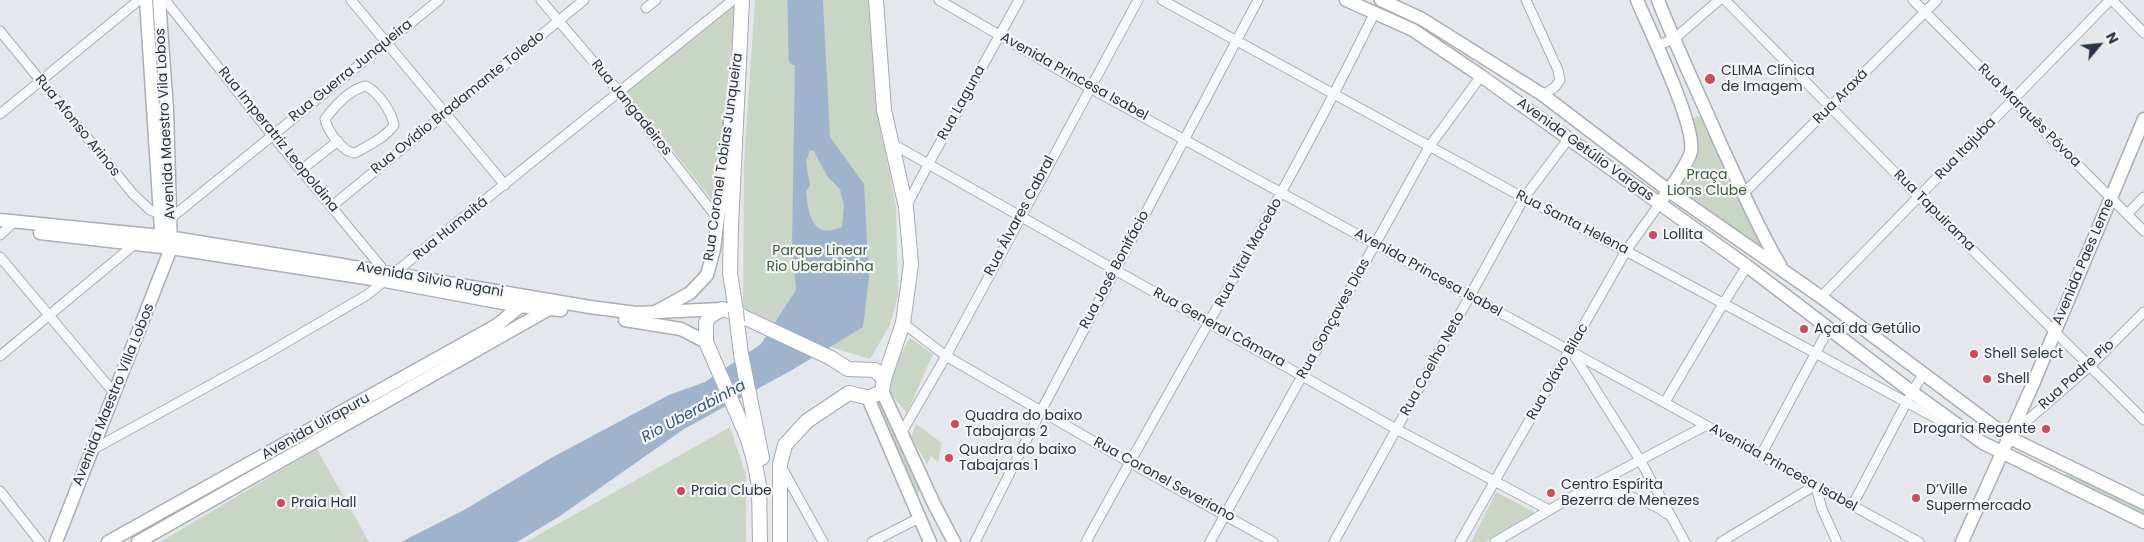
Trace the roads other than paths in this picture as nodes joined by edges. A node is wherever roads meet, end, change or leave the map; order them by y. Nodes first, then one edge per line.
1 (140, 0) edge
2 (146, 0) edge
3 (159, 0) edge
4 (165, 0) edge
5 (351, 0) edge
6 (439, 0) edge
7 (541, 0) edge
8 (584, 0) edge
9 (656, 0) edge
10 (733, 0) edge
11 (742, 0) edge
12 (876, 0) edge
13 (939, 0) edge
14 (1019, 0) edge
15 (1138, 0) edge
16 (1162, 0) edge
17 (1258, 0) edge
18 (1346, 0) edge
19 (1381, 0) edge
20 (1526, 0) edge
21 (1637, 0) edge
22 (1658, 0) edge
23 (1718, 0) edge
24 (1725, 0) edge
25 (1913, 0) edge
26 (1937, 0) edge
27 (2111, 0) edge
28 (646, 8) dead end
29 (1375, 12) junction
30 (1926, 12) junction
31 (1422, 19) junction
32 (559, 21) junction
33 (0, 31) edge
34 (1416, 32) junction
35 (2144, 33) edge
36 (1000, 36) junction
37 (1674, 39) junction
38 (740, 40) junction
39 (1237, 41) junction
40 (386, 43) junction
41 (1656, 46) junction
42 (1481, 76) junction
43 (40, 80) junction
44 (1090, 88) junction
45 (619, 92) junction
46 (1542, 95) junction
47 (1334, 96) junction
48 (2013, 99) junction
49 (1831, 108) junction
50 (0, 114) edge
51 (445, 114) junction
52 (2144, 119) edge
53 (272, 134) junction
54 (1185, 138) junction
55 (1569, 138) junction
56 (338, 141) junction
57 (891, 143) junction
58 (1429, 147) junction
59 (929, 162) junction
60 (301, 170) junction
61 (505, 185) junction
62 (1669, 191) junction
63 (1282, 193) junction
64 (1744, 194) junction
65 (1919, 197) junction
66 (2144, 197) edge
67 (1524, 198) junction
68 (2110, 198) junction
69 (1660, 203) junction
70 (332, 206) junction
71 (906, 207) junction
72 (2126, 214) junction
73 (165, 216) junction
74 (1020, 216) junction
75 (718, 219) junction
76 (4, 227) edge
77 (2144, 231) edge
78 (167, 242) junction
79 (135, 244) junction
80 (1376, 244) junction
81 (1626, 251) junction
82 (0, 257) edge
83 (1747, 266) junction
84 (1116, 270) junction
85 (1784, 271) junction
86 (389, 276) junction
87 (1798, 282) junction
88 (1775, 286) junction
89 (1471, 297) junction
90 (1822, 297) junction
91 (536, 298) junction
92 (1723, 304) junction
93 (519, 306) junction
94 (550, 309) junction
95 (722, 309) junction
96 (2144, 312) edge
97 (651, 314) junction
98 (49, 316) junction
99 (1209, 322) junction
100 (903, 323) junction
101 (1829, 328) junction
102 (2055, 331) junction
103 (706, 342) junction
104 (1571, 350) junction
105 (1816, 354) junction
106 (0, 356) edge
107 (946, 356) junction
108 (2090, 366) junction
109 (848, 369) junction
110 (1303, 375) junction
111 (1923, 375) junction
112 (883, 385) junction
113 (115, 394) junction
114 (849, 394) junction
115 (868, 398) junction
116 (1909, 398) junction
117 (1665, 402) junction
118 (1042, 410) junction
119 (2144, 420) edge
120 (1705, 426) junction
121 (1396, 428) junction
122 (902, 432) junction
123 (311, 437) junction
124 (2008, 437) junction
125 (92, 450) junction
126 (2001, 453) junction
127 (1761, 455) junction
128 (1640, 460) junction
129 (1129, 462) junction
130 (780, 464) junction
131 (1494, 481) junction
132 (1815, 486) junction
133 (0, 491) edge
134 (1582, 491) junction
135 (2142, 502) edge
136 (1852, 506) junction
137 (936, 508) junction
138 (1549, 510) junction
139 (1225, 514) junction
140 (918, 515) junction
141 (2131, 515) junction
142 (1670, 516) junction
143 (2144, 517) edge
144 (760, 520) junction
145 (2144, 522) edge
146 (40, 542) edge
147 (56, 542) edge
148 (108, 542) edge
149 (138, 542) edge
150 (760, 542) edge
151 (780, 542) edge
152 (823, 542) edge
153 (872, 542) edge
154 (930, 542) edge
155 (954, 542) edge
156 (975, 542) edge
157 (1086, 542) edge
158 (1210, 542) edge
159 (1273, 542) edge
160 (1334, 542) edge
161 (1460, 542) edge
162 (1495, 542) edge
163 (1685, 542) edge
164 (1721, 542) edge
165 (1838, 542) edge
166 (1919, 542) edge
167 (1962, 542) edge

1 - 43 street
2 - 73 main road
3 - 73 main road, Avenida Maestro Vila Lobos
4 - 53 street, Rua Imperatriz Leopoldina
5 - 40 street
6 - 40 street, Rua Guerra Junqueira
7 - 32 street, Rua Jangadeiros
8 - 32 street, Rua Ovídio Bradamante Toledo
9 - 28 street
10 - 45 street, Rua Humaitá
11 - 38 main road, Rua Coronel Tobias Junqueira
12 - 57 main road
13 - 36 street, Avenida Princesa Isabel
14 - 36 street, Rua Laguna
15 - 44 street, Rua Álvares Cabral
16 - 39 street, Rua Santa Helena
17 - 39 street, Rua José Bonifácio
18 - 29 main road, Avenida Getúlio Vargas
19 - 31 main road, Avenida Getúlio Vargas
20 - 46 street
21 - 41 main road
22 - 37 main road
23 - 37 street
24 - 49 street, Rua Tapuirama
25 - 30 street, Rua Marquês Póvoa
26 - 30 street, Rua Araxá
27 - 35 street
27 - 48 street, Rua Itajuba
29 - 34 main road, Avenida Getúlio Vargas
29 - 47 street, Rua Vital Macedo
30 - 48 street, Rua Marquês Póvoa
30 - 49 street, Rua Araxá
31 - 34 main road
31 - 46 main road, Avenida Getúlio Vargas
32 - 45 street, Rua Jangadeiros
32 - 51 street, Rua Ovídio Bradamante Toledo
33 - 43 street, Rua Afonso Arinos
34 - 42 main road, Avenida Getúlio Vargas
36 - 44 street, Avenida Princesa Isabel
36 - 59 street, Rua Laguna
37 - 41 street
37 - 64 main road
38 - 75 main road, Rua Coronel Tobias Junqueira
38 - 144 main road
39 - 47 street, Rua Santa Helena
39 - 54 street, Rua José Bonifácio
40 - 51 street
40 - 53 street, Rua Guerra Junqueira
41 - 62 main road
42 - 55 main road, Avenida Getúlio Vargas
42 - 58 street, Rua Gonçaves Dias
43 - 50 street
43 - 73 street, Rua Afonso Arinos
44 - 54 street, Avenida Princesa Isabel
44 - 74 street, Rua Álvares Cabral
45 - 61 street, Rua Humaitá
45 - 75 street, Rua Jangadeiros
46 - 62 main road, Avenida Getúlio Vargas
47 - 58 street, Rua Santa Helena
47 - 63 street, Rua Vital Macedo
48 - 65 street, Rua Itajuba
48 - 68 street, Rua Marquês Póvoa
49 - 64 street, Rua Araxá
49 - 65 street, Rua Tapuirama
51 - 61 street
51 - 70 street, Rua Ovídio Bradamante Toledo
52 - 68 main road, Avenida Paes Leme
53 - 60 street, Rua Imperatriz Leopoldina
53 - 73 street, Rua Guerra Junqueira
54 - 63 street, Avenida Princesa Isabel
54 - 84 street, Rua José Bonifácio
55 - 67 street, Rua Coelho Neto
55 - 69 main road, Avenida Getúlio Vargas
56 - 56 street
56 - 60 street
57 - 59 street, Rua General Câmara
57 - 71 main road
58 - 67 street, Rua Santa Helena
58 - 80 street, Rua Gonçaves Dias
59 - 71 street, Rua Laguna
59 - 74 street, Rua General Câmara
60 - 70 street, Rua Imperatriz Leopoldina
61 - 86 street, Rua Humaitá
62 - 69 main road
62 - 85 main road, Avenida Getúlio Vargas
63 - 80 street, Avenida Princesa Isabel
63 - 99 street, Rua Vital Macedo
64 - 85 main road
65 - 90 street, Rua Itajuba
65 - 102 street, Rua Tapuirama
66 - 72 street
67 - 81 street, Rua Santa Helena
67 - 89 street, Rua Coelho Neto
68 - 72 street, Rua Marquês Póvoa
68 - 102 main road, Avenida Paes Leme
69 - 81 street, Rua Olávo Bilac
69 - 83 main road, Avenida Getúlio Vargas
70 - 86 street, Rua Imperatriz Leopoldina
71 - 100 main road
72 - 77 street, Rua Marquês Póvoa
73 - 78 main road, Avenida Maestro Vila Lobos
74 - 84 street, Rua General Câmara
74 - 107 street, Rua Álvares Cabral
75 - 97 main road, Rua Coronel Tobias Junqueira
76 - 78 main road, Avenida Silvio Rugani
76 - 79 main road, Avenida Silvio Rugani
78 - 79 main road, Avenida Silvio Rugani
78 - 86 main road, Avenida Silvio Rugani
78 - 113 main road, Avenida Maestro Villa Lobos
79 - 98 street
80 - 89 street, Avenida Princesa Isabel
80 - 110 street, Rua Gonçaves Dias
81 - 92 street, Rua Santa Helena
81 - 104 street, Rua Olávo Bilac
82 - 98 street
83 - 88 main road, Avenida Getúlio Vargas
83 - 92 street
84 - 99 street, Rua General Câmara
84 - 118 street, Rua José Bonifácio
85 - 87 main road, Avenida Getúlio Vargas
86 - 91 main road, Avenida Silvio Rugani
86 - 93 main road, Avenida Silvio Rugani
86 - 125 street, Rua Humaitá
87 - 88 main road
87 - 90 main road, Avenida Getúlio Vargas
88 - 101 main road, Avenida Getúlio Vargas
89 - 104 street, Avenida Princesa Isabel
89 - 121 street, Rua Coelho Neto
90 - 111 main road, Avenida Getúlio Vargas
91 - 93 main road, Avenida Uirapuru
91 - 97 main road, Avenida Silvio Rugani
92 - 105 street, Rua Santa Helena
92 - 117 street
93 - 94 main road, Avenida Silvio Rugani
93 - 123 main road, Avenida Uirapuru
94 - 103 main road, Avenida Silvio Rugani
94 - 123 main road, Avenida Uirapuru
95 - 97 main road, Avenida Silvio Rugani
95 - 103 main road
95 - 109 main road, Avenida Silvio Rugani
96 - 108 street, Rua Padre Pio
98 - 106 street
98 - 113 street
99 - 110 street, Rua General Câmara
99 - 129 street, Rua Vital Macedo
100 - 107 street, Rua Coronel Severiano
100 - 112 main road
101 - 105 street
101 - 116 main road, Avenida Getúlio Vargas
102 - 108 street, Rua Tapuirama
102 - 124 main road, Avenida Paes Leme
103 - 144 main road
104 - 117 street, Avenida Princesa Isabel
104 - 128 street
104 - 131 street, Rua Olávo Bilac
105 - 116 street, Rua Santa Helena
105 - 127 street
107 - 118 street, Rua Coronel Severiano
107 - 122 street, Rua Álvares Cabral
108 - 119 street, Rua Tapuirama
108 - 124 street, Rua Padre Pio
109 - 112 main road
109 - 114 main road
110 - 121 street, Rua General Câmara
110 - 139 street, Rua Gonçaves Dias
111 - 116 street
111 - 124 main road, Avenida Getúlio Vargas
112 - 115 main road
112 - 122 main road
113 - 125 main road, Avenida Maestro Villa Lobos
114 - 115 main road
114 - 130 main road
115 - 140 main road
116 - 126 main road, Avenida Getúlio Vargas
116 - 136 street
117 - 120 street, Avenida Princesa Isabel
118 - 129 street, Rua Coronel Severiano
118 - 156 street, Rua José Bonifácio
120 - 127 street, Avenida Princesa Isabel
120 - 128 street
121 - 131 street, Rua General Câmara
121 - 160 street, Rua Coelho Neto
122 - 137 main road
123 - 148 main road, Avenida Uirapuru
123 - 149 main road, Avenida Uirapuru
124 - 126 main road, Avenida Paes Leme
124 - 135 main road, Avenida Getúlio Vargas
125 - 147 main road, Avenida Maestro Villa Lobos
126 - 141 main road, Avenida Getúlio Vargas
126 - 167 main road, Avenida Paes Leme
127 - 132 street, Avenida Princesa Isabel
128 - 134 street
128 - 142 street
129 - 139 street, Rua Coronel Severiano
129 - 157 street, Rua Vital Macedo
130 - 151 main road
130 - 152 street
131 - 138 street, Rua General Câmara
131 - 161 street, Rua Olávo Bilac
132 - 136 street, Avenida Princesa Isabel
132 - 164 street
132 - 165 street
133 - 146 street
134 - 138 street
134 - 142 street
136 - 166 street, Avenida Princesa Isabel
137 - 140 main road
137 - 155 main road
138 - 162 street
139 - 158 street, Rua Gonçaves Dias
139 - 159 street, Rua Coronel Severiano
140 - 153 street
140 - 154 main road
141 - 143 main road
141 - 145 main road, Avenida Getúlio Vargas
142 - 163 street
144 - 150 main road

